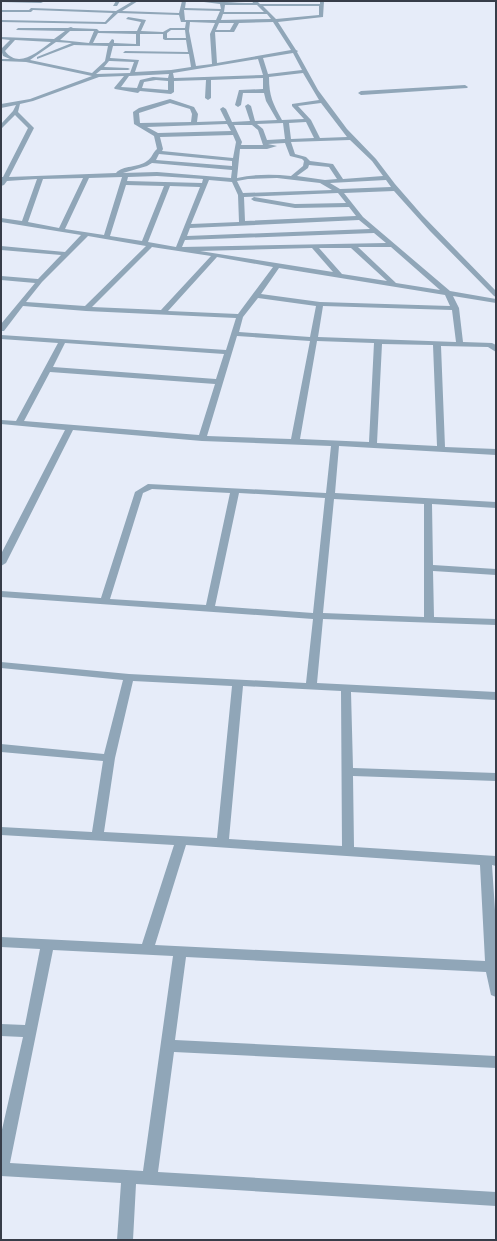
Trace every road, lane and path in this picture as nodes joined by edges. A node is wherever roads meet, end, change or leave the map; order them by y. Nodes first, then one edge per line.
1 (1, 1) edge
2 (13, 1) edge
3 (136, 1) edge
4 (184, 1) edge
5 (198, 1) edge
6 (24, 2) junction
7 (31, 2) edge
8 (44, 2) dead end
9 (222, 2) edge
10 (114, 3) edge
11 (258, 3) edge
12 (322, 3) edge
13 (1, 6) edge
14 (129, 6) junction
15 (59, 7) junction
16 (85, 10) junction
17 (1, 11) edge
18 (181, 11) junction
19 (222, 11) junction
20 (321, 11) junction
21 (117, 12) junction
22 (314, 12) dead end
23 (31, 13) junction
24 (269, 13) junction
25 (277, 14) dead end
26 (49, 15) junction
27 (78, 16) junction
28 (1, 17) edge
29 (110, 18) junction
30 (123, 18) dead end
31 (1, 21) edge
32 (188, 21) junction
33 (275, 21) junction
34 (26, 22) junction
35 (74, 22) junction
36 (217, 22) junction
37 (237, 22) junction
38 (18, 29) junction
39 (40, 29) junction
40 (187, 29) junction
41 (69, 30) junction
42 (214, 31) junction
43 (96, 32) junction
44 (115, 33) junction
45 (138, 33) junction
46 (165, 33) junction
47 (10, 37) junction
48 (1, 38) edge
49 (30, 38) junction
50 (81, 38) junction
51 (189, 39) junction
52 (55, 41) junction
53 (90, 45) junction
54 (111, 45) junction
55 (49, 46) junction
56 (296, 51) junction
57 (109, 52) junction
58 (148, 52) junction
59 (191, 53) junction
60 (260, 57) junction
61 (145, 58) dead end
62 (107, 59) junction
63 (1, 60) edge
64 (17, 60) junction
65 (185, 60) dead end
66 (192, 60) junction
67 (28, 62) junction
68 (215, 65) junction
69 (100, 68) junction
70 (134, 69) junction
71 (194, 69) junction
72 (238, 70) junction
73 (305, 71) junction
74 (171, 72) junction
75 (95, 75) junction
76 (130, 75) junction
77 (266, 76) junction
78 (209, 79) junction
79 (171, 82) junction
80 (465, 87) dead end
81 (138, 91) junction
82 (266, 91) junction
83 (360, 93) dead end
84 (208, 98) dead end
85 (22, 101) junction
86 (322, 101) junction
87 (238, 105) dead end
88 (1, 106) edge
89 (248, 106) dead end
90 (223, 109) dead end
91 (16, 112) junction
92 (308, 120) junction
93 (284, 122) junction
94 (230, 123) junction
95 (253, 123) junction
96 (194, 124) junction
97 (140, 126) junction
98 (1, 127) edge
99 (234, 133) junction
100 (157, 135) junction
101 (352, 138) junction
102 (318, 140) junction
103 (266, 144) junction
104 (289, 144) junction
105 (238, 147) junction
106 (158, 152) junction
107 (235, 160) junction
108 (152, 161) junction
109 (307, 163) junction
110 (234, 168) junction
111 (117, 175) junction
112 (125, 175) junction
113 (87, 176) junction
114 (40, 177) junction
115 (293, 177) junction
116 (207, 178) junction
117 (388, 178) junction
118 (234, 180) junction
119 (2, 181) edge
120 (341, 181) junction
121 (325, 182) junction
122 (123, 183) junction
123 (168, 184) junction
124 (204, 185) junction
125 (396, 189) junction
126 (340, 192) junction
127 (241, 195) junction
128 (350, 204) junction
129 (361, 218) junction
130 (1, 220) edge
131 (24, 224) junction
132 (242, 224) junction
133 (188, 226) junction
134 (61, 230) junction
135 (376, 231) junction
136 (86, 234) junction
137 (106, 238) junction
138 (183, 238) junction
139 (147, 244) junction
140 (392, 245) junction
141 (314, 246) junction
142 (354, 246) junction
143 (1, 248) edge
144 (178, 249) junction
145 (67, 254) junction
146 (215, 256) junction
147 (277, 266) junction
148 (340, 276) junction
149 (1, 278) edge
150 (40, 281) junction
151 (395, 285) junction
152 (448, 294) junction
153 (256, 295) junction
154 (496, 295) edge
155 (496, 301) edge
156 (21, 304) junction
157 (320, 304) junction
158 (455, 308) junction
159 (86, 309) junction
160 (162, 313) junction
161 (240, 316) junction
162 (1, 329) edge
163 (234, 334) junction
164 (1, 337) edge
165 (313, 339) junction
166 (63, 341) junction
167 (378, 342) junction
168 (438, 344) junction
169 (460, 345) junction
170 (496, 350) edge
171 (229, 352) junction
172 (48, 369) junction
173 (219, 382) junction
174 (1, 422) edge
175 (19, 423) junction
176 (70, 427) junction
177 (202, 438) junction
178 (295, 442) junction
179 (335, 444) junction
180 (373, 445) junction
181 (441, 449) junction
182 (496, 452) edge
183 (235, 490) junction
184 (330, 496) junction
185 (428, 502) junction
186 (496, 505) edge
187 (1, 562) edge
188 (429, 568) junction
189 (496, 572) edge
190 (1, 594) edge
191 (105, 600) junction
192 (210, 608) junction
193 (318, 616) junction
194 (429, 620) junction
195 (496, 622) edge
196 (1, 666) edge
197 (129, 677) junction
198 (238, 682) junction
199 (311, 686) junction
200 (346, 689) junction
201 (496, 696) edge
202 (1, 748) edge
203 (110, 758) junction
204 (348, 772) junction
205 (496, 777) edge
206 (1, 831) edge
207 (97, 836) junction
208 (181, 841) junction
209 (223, 843) junction
210 (348, 851) junction
211 (491, 861) edge
212 (1, 942) edge
213 (48, 944) junction
214 (147, 949) junction
215 (180, 950) junction
216 (492, 967) junction
217 (496, 991) edge
218 (1, 1030) edge
219 (31, 1031) junction
220 (168, 1046) junction
221 (496, 1062) edge
222 (1, 1169) edge
223 (129, 1178) junction
224 (150, 1178) junction
225 (496, 1199) edge
226 (125, 1240) edge

1 - 2 street
2 - 6 street
3 - 14 street
4 - 18 street
5 - 9 street
6 - 7 street
6 - 13 street
7 - 8 street
7 - 23 street
9 - 11 street
9 - 19 street
10 - 14 street
11 - 12 street
11 - 24 street
12 - 20 street
14 - 21 street
15 - 16 street
15 - 23 street
15 - 26 street
16 - 21 street
16 - 27 street
17 - 23 street
18 - 19 street
18 - 21 street
18 - 32 street
19 - 24 street
19 - 36 street
20 - 22 street
20 - 33 street
21 - 29 street
23 - 26 street
23 - 28 street
23 - 34 street
24 - 25 street
24 - 33 street
26 - 27 street
27 - 29 street
27 - 35 street
29 - 35 street
30 - 45 street
31 - 34 street
32 - 36 street
32 - 40 street
33 - 37 street
33 - 56 street
34 - 35 street
34 - 38 street
35 - 41 street
36 - 37 street
36 - 42 street
37 - 42 street
38 - 39 street
38 - 47 street
39 - 41 street
39 - 49 street
40 - 46 street
40 - 51 street
41 - 50 street
41 - 52 street
42 - 68 street
43 - 44 street
43 - 50 street
43 - 53 street
44 - 45 street
44 - 54 street
45 - 46 street
45 - 54 street
46 - 51 street
47 - 48 street
47 - 49 street
47 - 64 street
49 - 52 street
49 - 55 street
50 - 52 street
50 - 53 street
50 - 67 street
51 - 59 street
52 - 55 street
53 - 54 street
54 - 57 street
55 - 67 street
56 - 60 street
56 - 73 street
57 - 58 street
57 - 62 street
58 - 59 street
58 - 61 street
59 - 66 street
60 - 72 street
60 - 77 street
62 - 69 street
62 - 70 street
63 - 64 street
64 - 67 street
65 - 66 street
66 - 71 street
67 - 75 street
68 - 71 street
68 - 72 street
69 - 70 street
69 - 75 street
70 - 76 street
71 - 74 street
72 - 77 street
72 - 78 street
73 - 77 street
73 - 86 street
74 - 76 street
74 - 79 street
75 - 76 street
75 - 85 street
76 - 81 street
77 - 82 street
78 - 79 street
78 - 84 street
79 - 81 street
79 - 81 street
80 - 83 street
82 - 87 street
82 - 93 street
85 - 88 street
85 - 91 street
86 - 92 street
86 - 101 street
89 - 95 street
90 - 94 street
91 - 98 street
91 - 119 street
92 - 93 street
92 - 102 street
93 - 95 street
93 - 104 street
94 - 95 street
94 - 96 street
94 - 99 street
95 - 103 street
96 - 97 street
96 - 97 street
97 - 100 street
99 - 100 street
99 - 105 street
100 - 106 street
101 - 102 street
101 - 117 street
102 - 104 street
103 - 104 street
103 - 105 street
104 - 109 street
105 - 107 street
106 - 107 street
106 - 108 street
107 - 110 street
108 - 110 street
108 - 111 street
109 - 115 street
109 - 120 street
110 - 118 street
111 - 112 street
111 - 113 street
112 - 116 street
112 - 122 street
113 - 114 street
113 - 134 street
114 - 119 street
114 - 131 street
115 - 118 street
115 - 121 street
116 - 118 street
116 - 124 street
117 - 120 street
117 - 125 street
118 - 127 street
120 - 121 street
121 - 126 street
122 - 123 street
122 - 137 street
123 - 124 street
123 - 139 street
124 - 133 street
125 - 126 street
125 - 154 street
126 - 127 street
126 - 128 street
127 - 128 street
127 - 132 street
128 - 129 street
129 - 132 street
129 - 135 street
130 - 131 street
131 - 134 street
132 - 133 street
133 - 138 street
134 - 136 street
135 - 138 street
135 - 140 street
136 - 137 street
136 - 145 street
137 - 139 street
138 - 144 street
139 - 144 street
139 - 159 street
140 - 142 street
140 - 152 street
141 - 142 street
141 - 144 street
141 - 148 street
142 - 151 street
143 - 145 street
144 - 146 street
145 - 150 street
146 - 147 street
146 - 160 street
147 - 148 street
147 - 153 street
148 - 151 street
149 - 150 street
150 - 156 street
151 - 152 street
152 - 155 street
152 - 158 street
153 - 157 street
153 - 161 street
156 - 159 street
156 - 162 street
157 - 158 street
157 - 165 street
158 - 169 street
159 - 160 street
160 - 161 street
161 - 163 street
163 - 165 street
163 - 171 street
164 - 166 street
165 - 167 street
165 - 178 street
166 - 171 street
166 - 172 street
167 - 168 street
167 - 180 street
168 - 169 street
168 - 181 street
169 - 170 street
171 - 173 street
172 - 173 street
172 - 175 street
173 - 177 street
174 - 175 street
175 - 176 street
176 - 177 street
176 - 187 street
177 - 178 street
178 - 179 street
179 - 180 street
179 - 184 street
180 - 181 street
181 - 182 street
183 - 184 street
183 - 191 street
183 - 192 street
184 - 185 street
184 - 193 street
185 - 186 street
185 - 188 street
188 - 189 street
188 - 194 street
190 - 191 street
191 - 192 street
192 - 193 street
193 - 194 street
193 - 199 street
194 - 195 street
196 - 197 street
197 - 198 street
197 - 203 street
198 - 199 street
198 - 209 street
199 - 200 street
200 - 201 street
200 - 204 street
202 - 203 street
203 - 207 street
204 - 205 street
204 - 210 street
206 - 207 street
207 - 208 street
208 - 209 street
208 - 214 street
209 - 210 street
210 - 211 street
211 - 216 street
212 - 213 street
213 - 214 street
213 - 219 street
214 - 215 street
215 - 216 street
215 - 220 street
216 - 217 street
218 - 219 street
219 - 222 street
220 - 221 street
220 - 224 street
222 - 223 street
223 - 224 street
223 - 226 street
224 - 225 street

